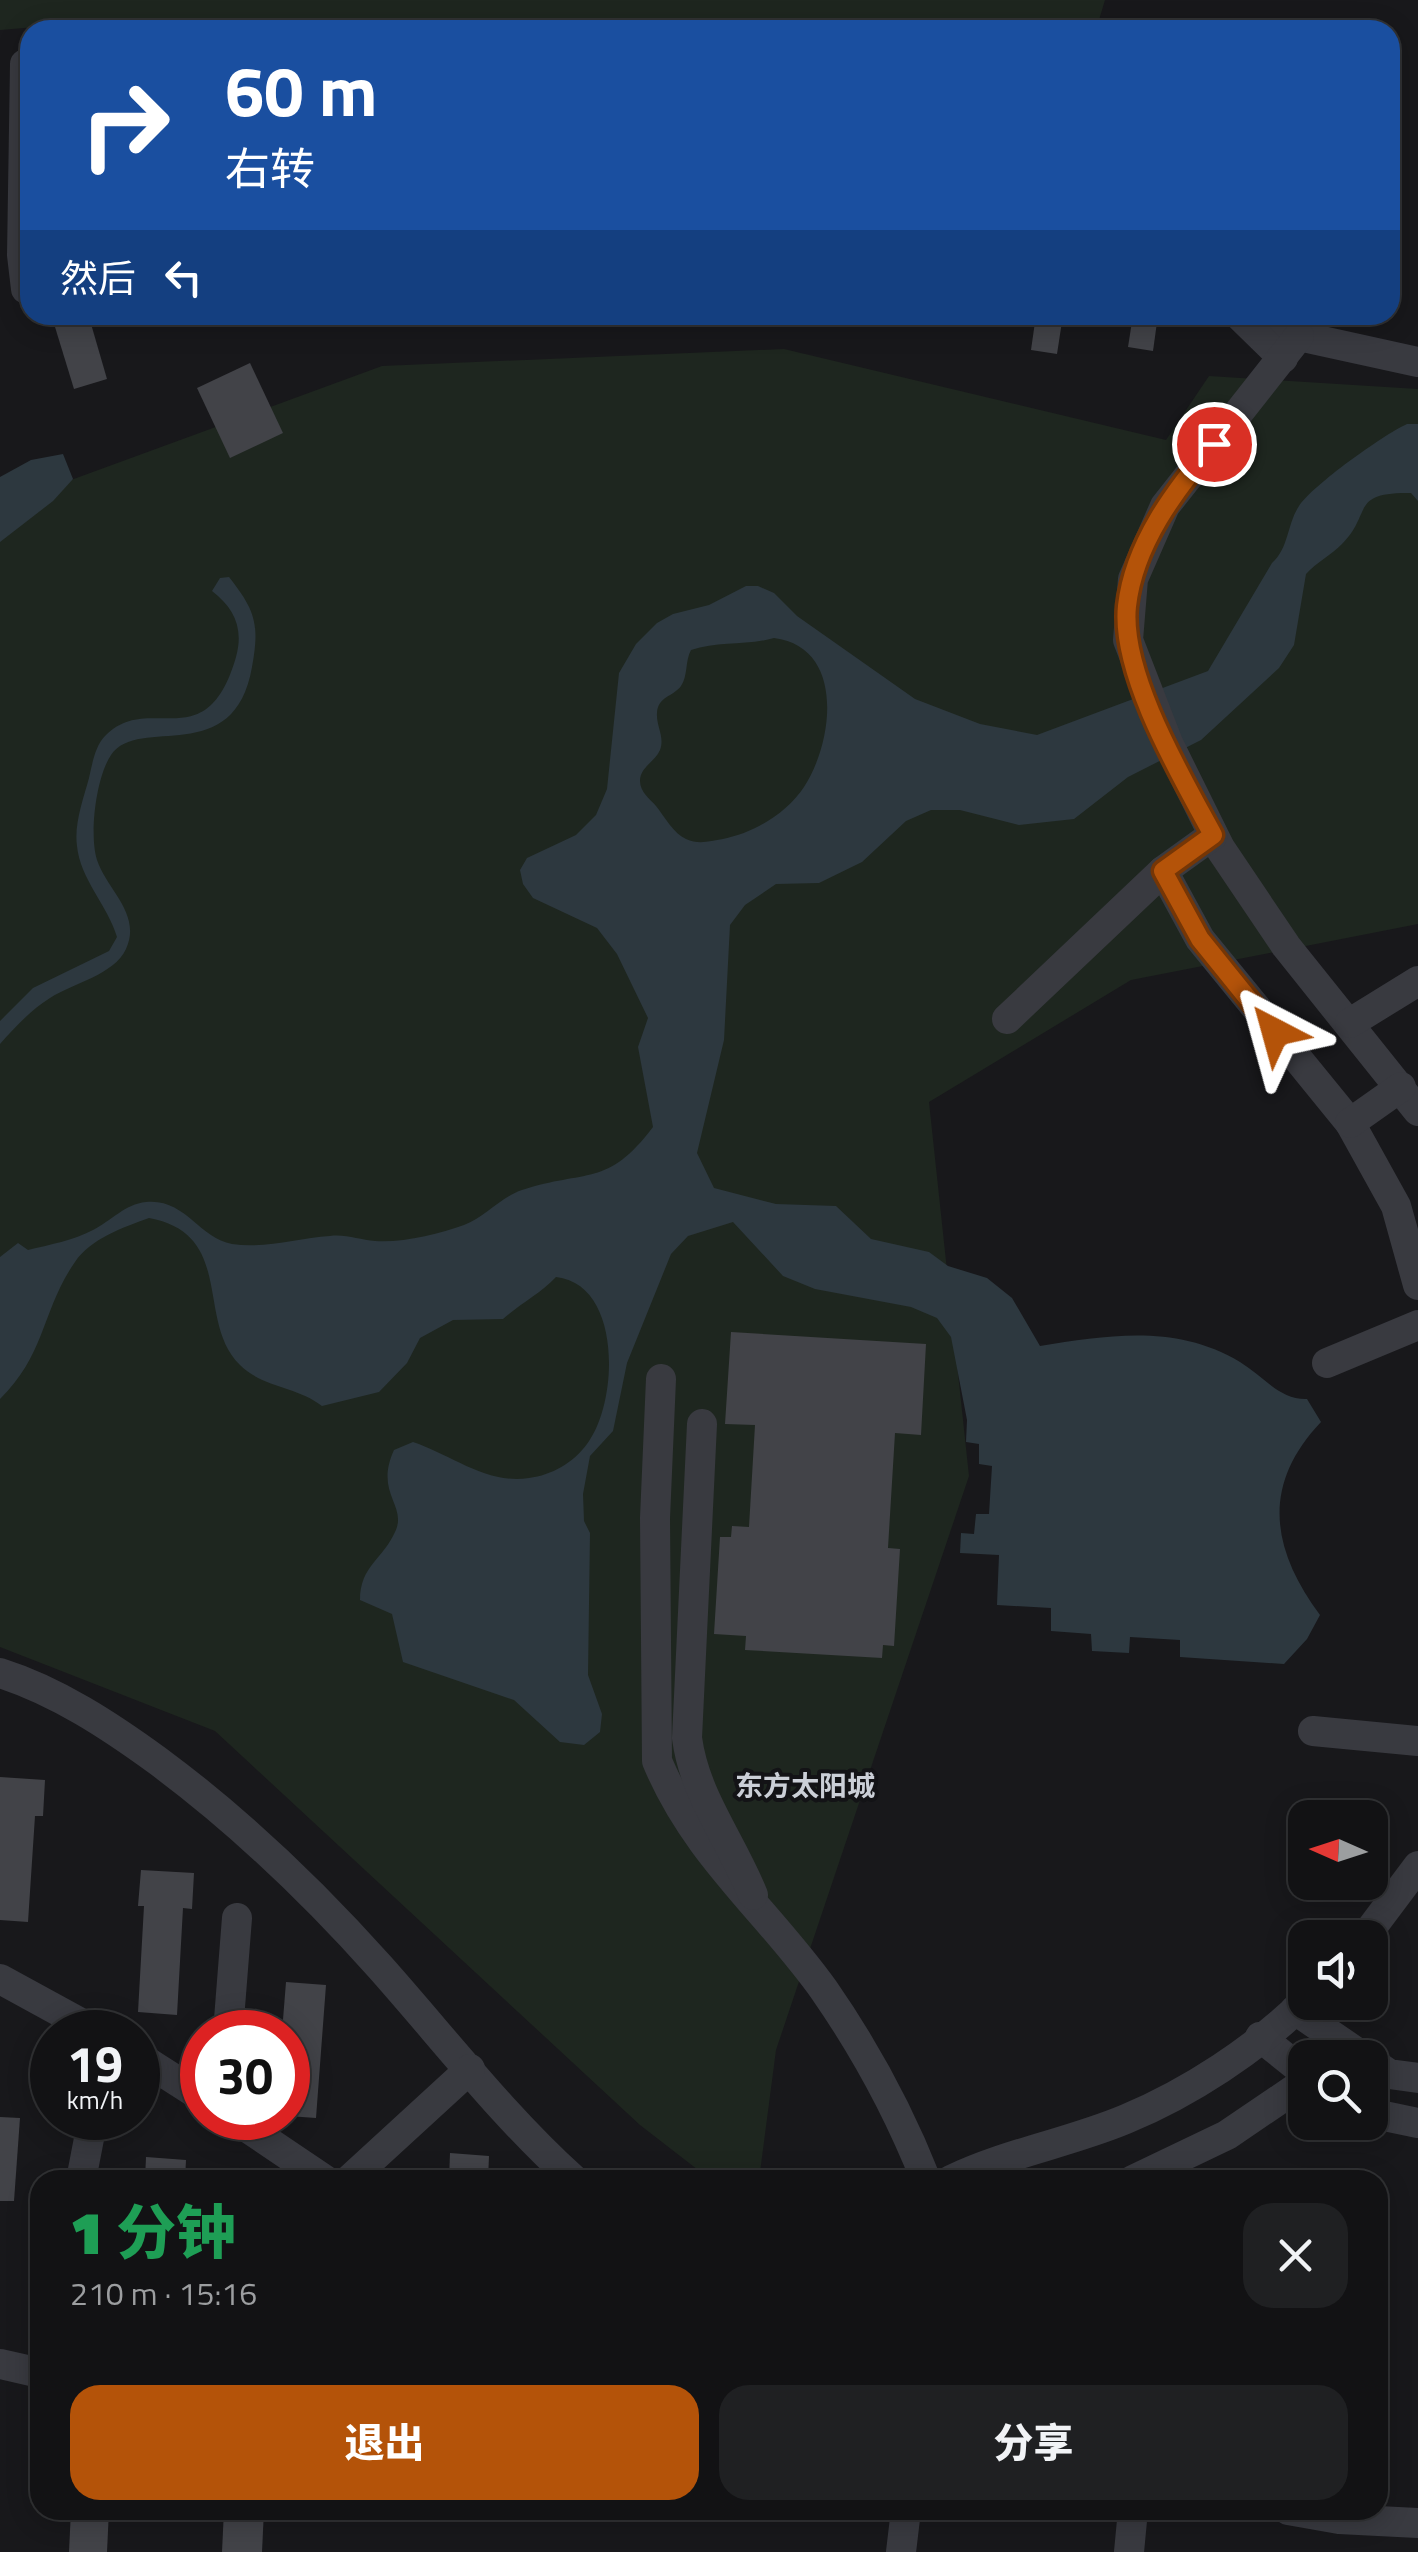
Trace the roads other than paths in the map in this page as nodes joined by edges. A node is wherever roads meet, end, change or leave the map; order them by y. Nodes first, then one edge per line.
1 (18, 64) edge
2 (20, 159) edge
3 (1261, 325) edge
4 (1287, 336) edge
5 (1418, 362) edge
6 (1213, 835) junction
7 (1163, 871) junction
8 (1418, 981) edge
9 (1007, 1019) dead end
10 (1350, 1024) junction
11 (1410, 1099) edge
12 (1350, 1123) junction
13 (1418, 1285) edge
14 (1418, 1326) edge
15 (1326, 1364) dead end
16 (661, 1379) dead end
17 (702, 1424) dead end
18 (0, 1673) edge
19 (1313, 1731) dead end
20 (1418, 1740) edge
21 (1418, 1866) edge
22 (758, 1907) junction
23 (237, 1918) dead end
24 (1378, 1920) edge
25 (0, 1979) edge
26 (57, 2010) edge
27 (230, 2010) edge
28 (1288, 2015) edge
29 (1319, 2020) edge
30 (1260, 2038) junction
31 (1344, 2040) edge
32 (1288, 2060) edge
33 (470, 2069) junction
34 (1388, 2073) edge
35 (1418, 2078) edge
36 (1288, 2094) edge
37 (1388, 2117) edge
38 (1418, 2124) edge
39 (89, 2140) edge
40 (266, 2140) edge
41 (83, 2170) edge
42 (310, 2170) edge
43 (361, 2170) edge
44 (563, 2170) edge
45 (922, 2170) edge
46 (999, 2170) edge
47 (1154, 2170) edge
48 (0, 2364) edge
49 (30, 2369) edge
50 (905, 2520) edge
51 (1132, 2520) edge
52 (1339, 2520) edge
53 (1418, 2523) edge
54 (901, 2552) edge
55 (1129, 2552) edge

1 - 2 street
3 - 4 street
4 - 5 street
4 - 6 street
6 - 7 street
6 - 10 street
7 - 9 street
7 - 12 street
8 - 10 street
10 - 11 street
11 - 12 street
12 - 13 street
14 - 15 street
16 - 22 street
17 - 22 street
18 - 33 street
19 - 20 street
21 - 24 street
22 - 45 street
23 - 27 street
25 - 26 street
28 - 30 street
29 - 31 street
30 - 32 street
30 - 46 street
33 - 43 street
33 - 44 street
34 - 35 street
36 - 47 street
37 - 38 street
39 - 41 street
40 - 42 street
48 - 49 street
50 - 54 street
51 - 55 street
52 - 53 street

